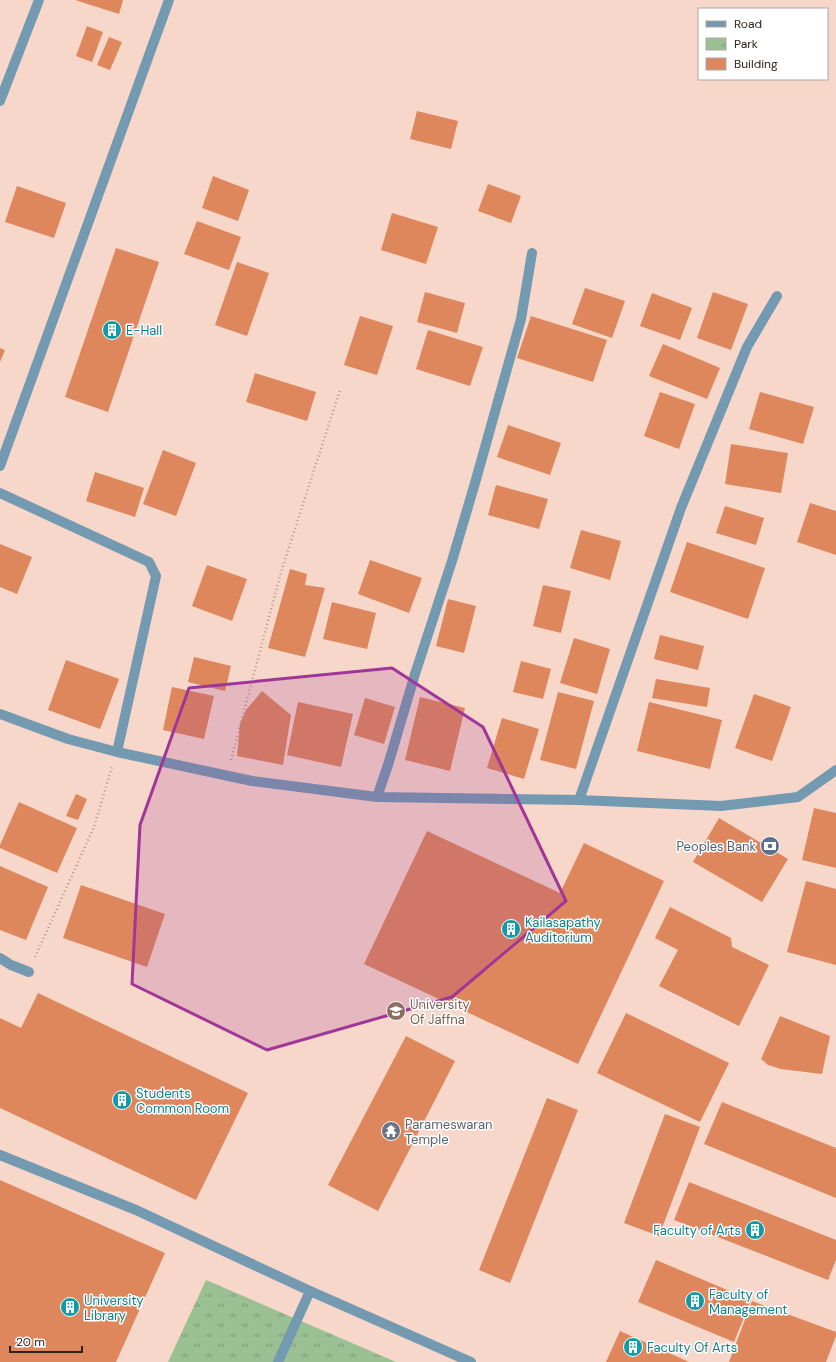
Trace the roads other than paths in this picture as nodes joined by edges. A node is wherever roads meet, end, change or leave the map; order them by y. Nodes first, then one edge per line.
1 (39, 0) edge
2 (169, 0) edge
3 (0, 101) edge
4 (532, 253) dead end
5 (777, 296) dead end
6 (0, 466) edge
7 (0, 493) edge
8 (0, 714) edge
9 (117, 752) junction
10 (836, 770) edge
11 (377, 797) junction
12 (579, 800) junction
13 (0, 958) edge
14 (29, 972) road end
15 (0, 1155) edge
16 (310, 1291) junction
17 (278, 1362) edge
18 (471, 1362) edge

1 - 3 street
2 - 6 street
4 - 11 street
5 - 12 street
7 - 9 street
8 - 9 street
9 - 11 street
10 - 12 street
11 - 12 street
13 - 14 street
15 - 16 street
16 - 17 street
16 - 18 street

